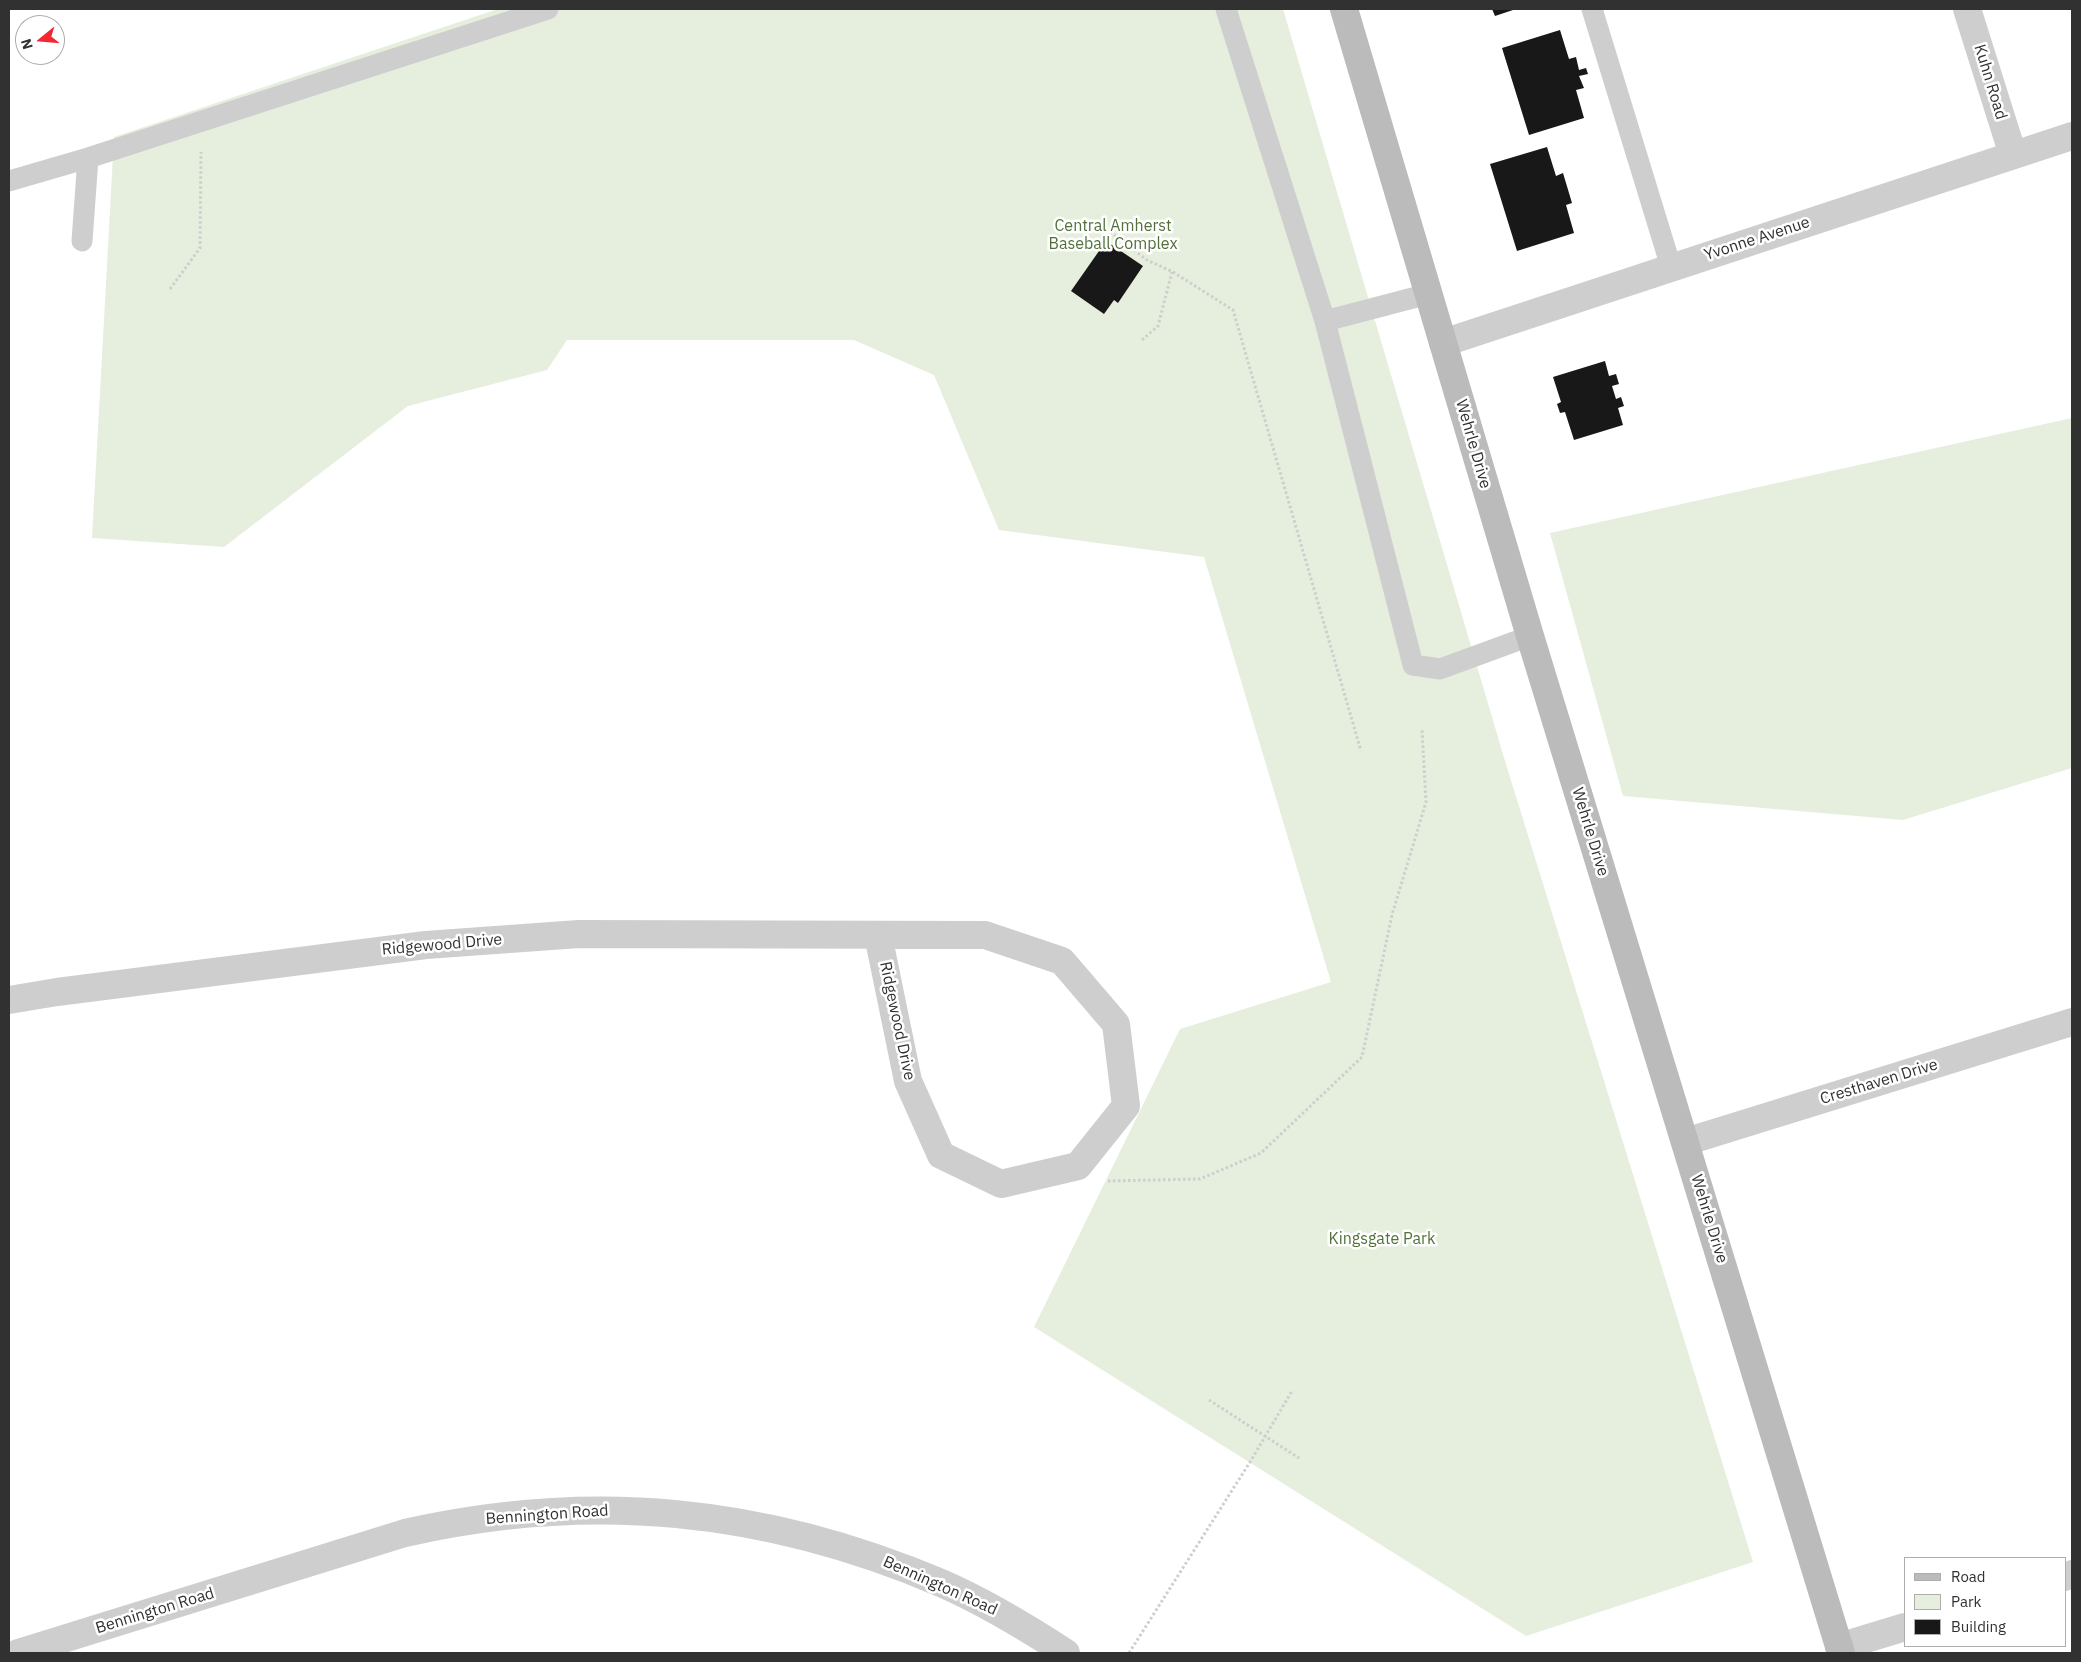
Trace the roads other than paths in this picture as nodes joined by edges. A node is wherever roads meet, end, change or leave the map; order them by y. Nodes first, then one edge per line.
1 (548, 9) edge
2 (1226, 9) edge
3 (1344, 9) edge
4 (1592, 9) edge
5 (1967, 9) edge
6 (2072, 136) edge
7 (2013, 155) junction
8 (88, 158) junction
9 (9, 181) edge
10 (82, 241) dead end
11 (1671, 267) junction
12 (1428, 294) junction
13 (1325, 321) junction
14 (1443, 343) junction
15 (1530, 636) junction
16 (878, 935) junction
17 (9, 1000) edge
18 (2072, 1022) edge
19 (1686, 1142) junction
20 (1904, 1627) edge
21 (1840, 1650) edge
22 (18, 1653) edge
23 (1066, 1653) edge

1 - 8 lane
2 - 13 lane
3 - 12 street, Wehrle Drive
4 - 11 lane
5 - 7 street, Kuhn Road
6 - 7 street, Yvonne Avenue
7 - 11 street, Yvonne Avenue
8 - 9 lane
8 - 10 lane
11 - 14 street, Yvonne Avenue
12 - 13 lane
12 - 14 street, Wehrle Drive
13 - 15 lane
14 - 15 street, Wehrle Drive
15 - 19 street, Wehrle Drive
16 - 16 street, Ridgewood Drive
16 - 17 street, Ridgewood Drive
18 - 19 street, Cresthaven Drive
19 - 21 street, Wehrle Drive
20 - 21 street
22 - 23 street, Bennington Road

